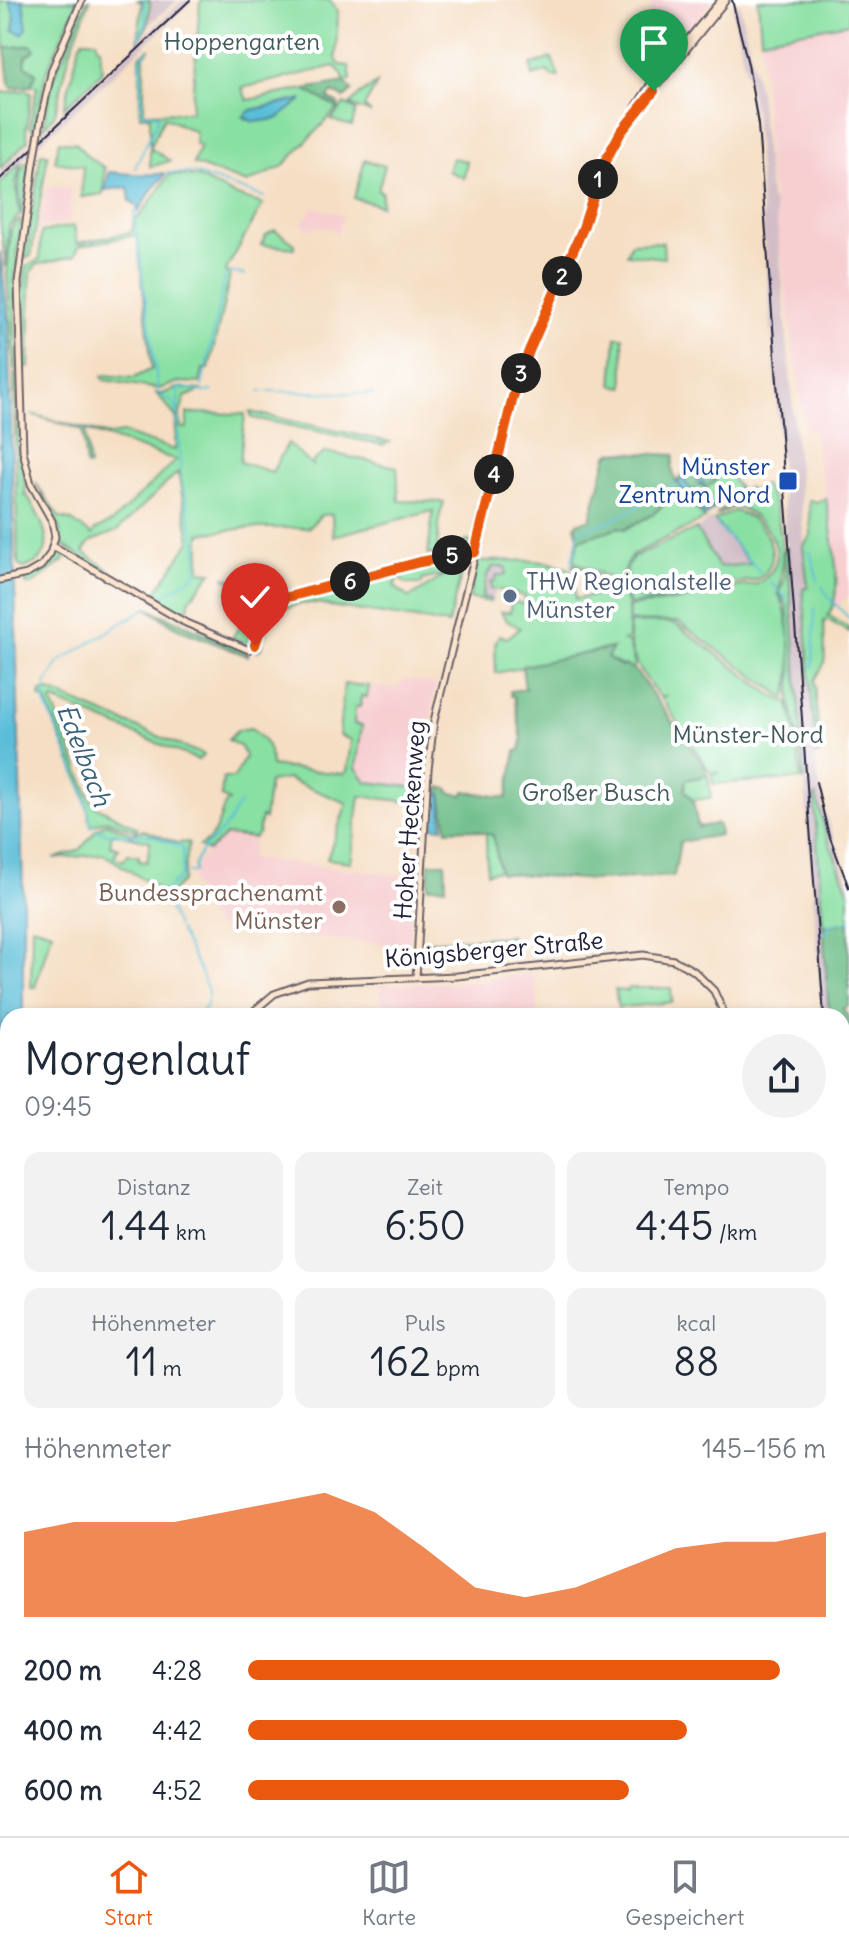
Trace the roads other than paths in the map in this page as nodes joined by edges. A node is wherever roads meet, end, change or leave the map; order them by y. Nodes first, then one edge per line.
1 (82, 0) edge
2 (723, 0) edge
3 (53, 546) junction
4 (475, 552) junction
5 (0, 580) edge
6 (416, 978) junction
7 (257, 1008) edge
8 (721, 1008) edge

1 - 3 street, bridge
2 - 4 street, Hoher Heckenweg
3 - 4 street
3 - 5 street
4 - 6 street, Hoher Heckenweg
6 - 7 street, Königsberger Straße
6 - 8 street, Königsberger Straße

